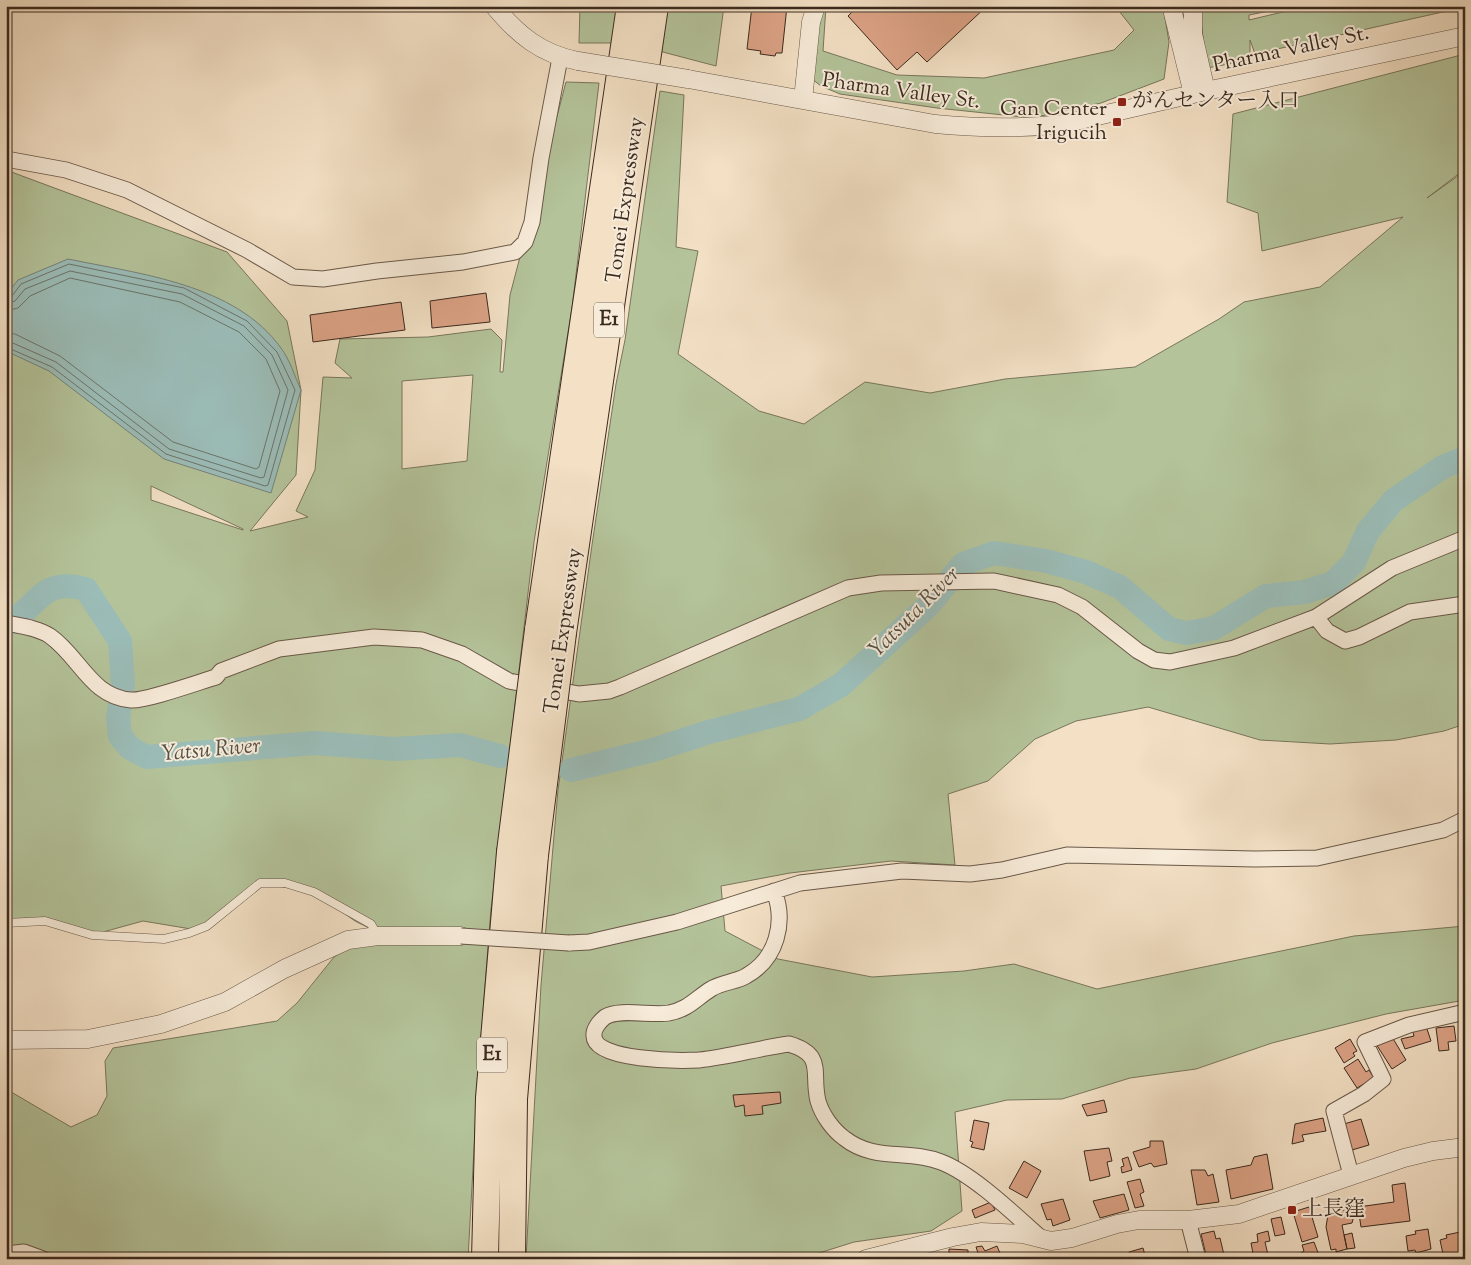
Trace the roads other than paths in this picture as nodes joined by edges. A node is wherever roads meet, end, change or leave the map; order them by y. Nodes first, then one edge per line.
1 (630, 6) edge
2 (655, 6) edge
3 (816, 6) edge
4 (1193, 6) edge
5 (495, 7) edge
6 (1170, 12) edge
7 (1465, 36) edge
8 (560, 58) junction
9 (1200, 92) junction
10 (803, 100) junction
11 (6, 159) edge
12 (1465, 538) edge
13 (1465, 604) edge
14 (1316, 617) junction
15 (12, 624) edge
16 (550, 632) junction
17 (1465, 819) edge
18 (523, 854) junction
19 (774, 891) junction
20 (6, 923) edge
21 (378, 936) junction
22 (461, 936) joint
23 (1465, 1012) edge
24 (6, 1040) edge
25 (1465, 1147) edge
26 (1351, 1175) junction
27 (1188, 1220) junction
28 (1041, 1238) junction
29 (6, 1254) edge
30 (43, 1259) edge
31 (485, 1259) edge
32 (512, 1259) edge
33 (866, 1259) edge
34 (1198, 1259) edge

1 - 16 highway, Tomei Expressway / E1
2 - 16 highway, Tomei Expressway / E1
3 - 10 street
4 - 6 street
4 - 9 street
5 - 8 street, Pharma Valley St.
6 - 9 street
7 - 9 street, Pharma Valley St.
8 - 10 street, Pharma Valley St., bridge
8 - 11 street
9 - 10 street, Pharma Valley St.
12 - 14 street
13 - 14 street
14 - 15 street
16 - 18 highway, Tomei Expressway / E1, bridge
17 - 19 street
18 - 31 highway, Tomei Expressway / E1
18 - 32 highway, Tomei Expressway / E1
19 - 22 street, bridge
19 - 28 street
20 - 21 lane
21 - 22 street
21 - 24 street
23 - 26 street
25 - 26 street
26 - 27 street
27 - 28 street
27 - 34 street
28 - 33 street
29 - 30 street

